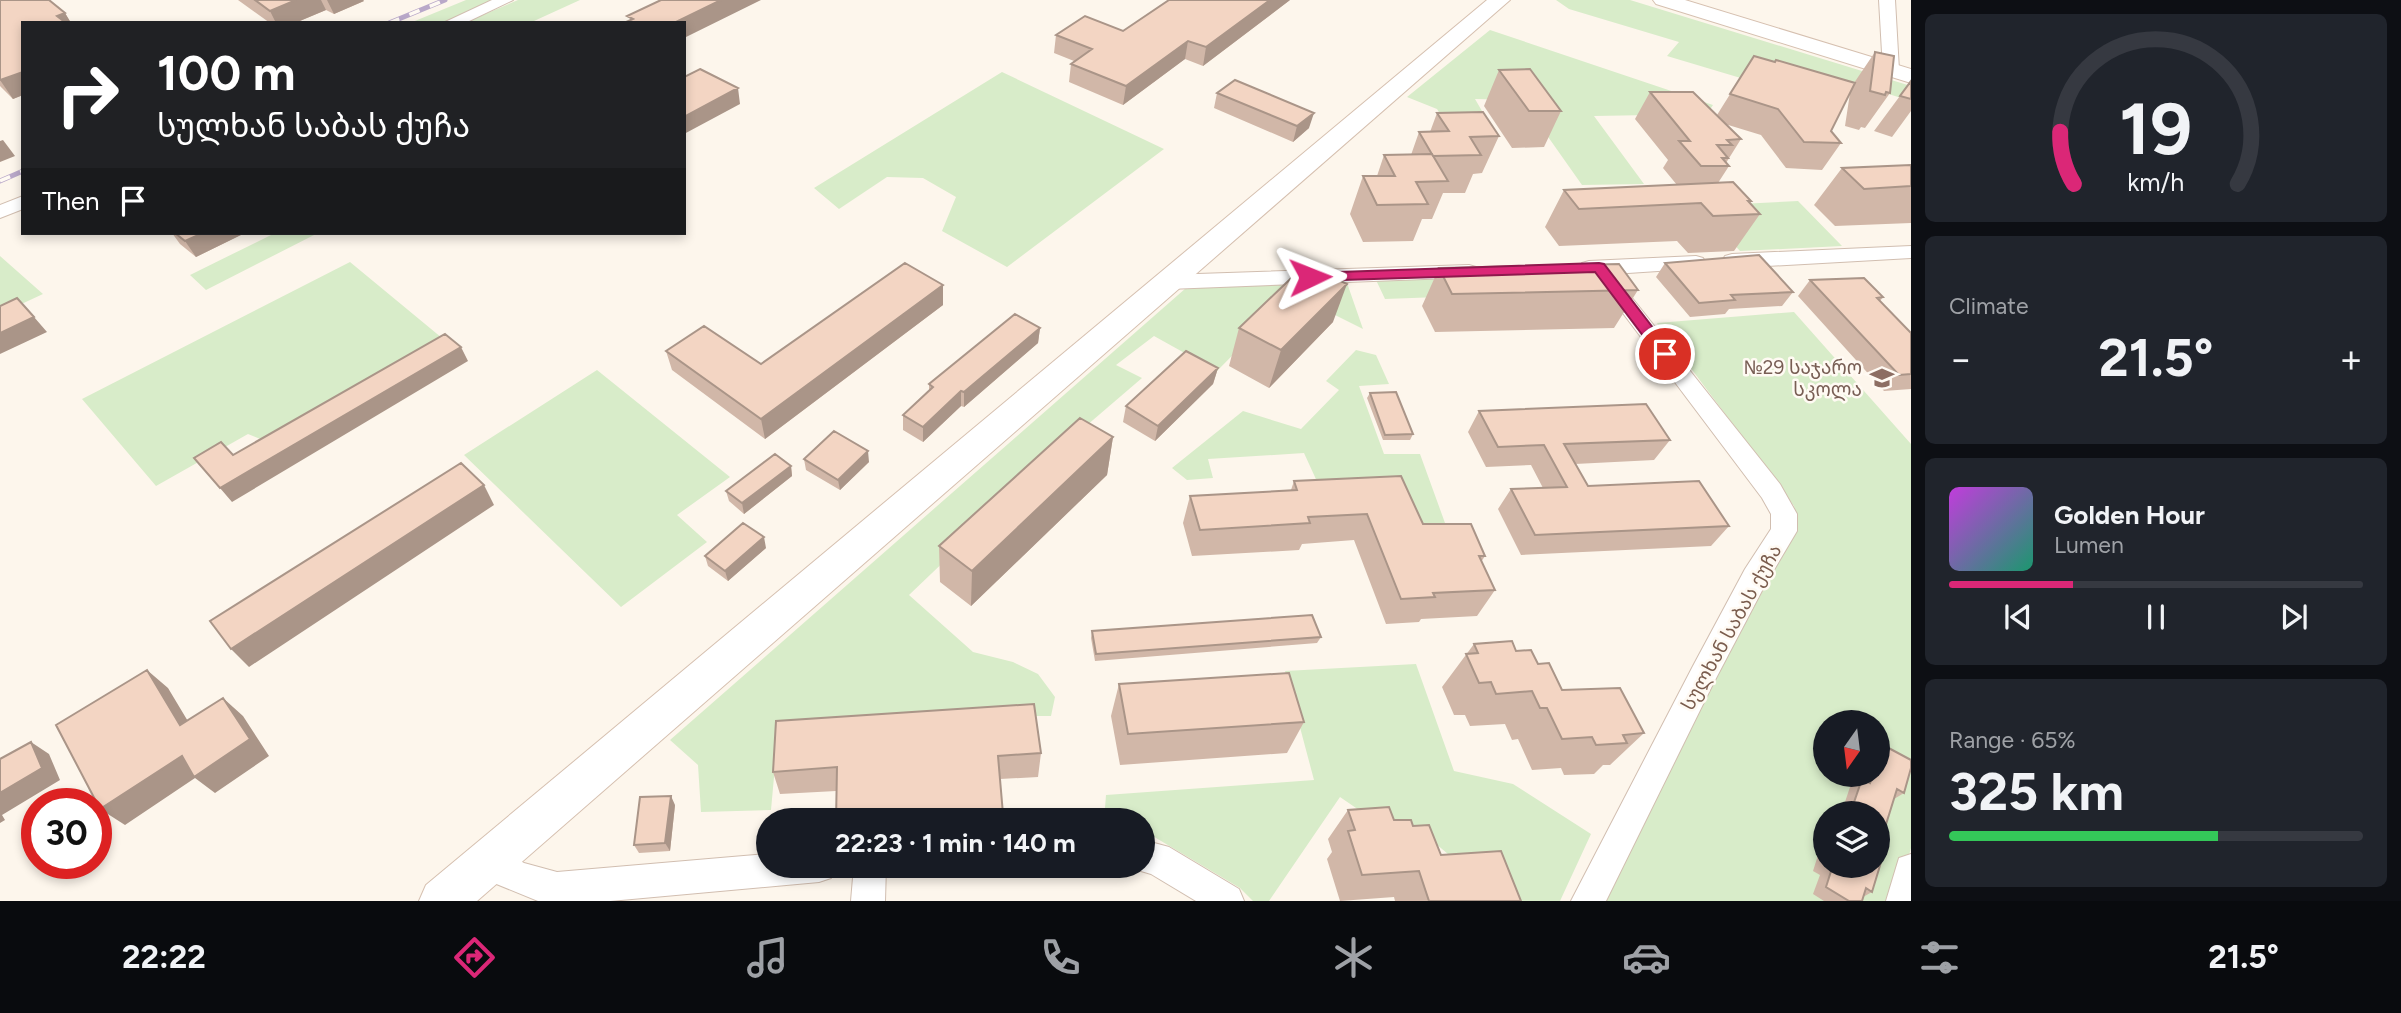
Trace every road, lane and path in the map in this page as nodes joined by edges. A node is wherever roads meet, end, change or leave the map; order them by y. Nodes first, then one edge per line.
1 (505, 0) edge
2 (1500, 0) edge
3 (1663, 0) edge
4 (1887, 0) edge
5 (456, 21) edge
6 (1901, 73) edge
7 (21, 203) edge
8 (0, 212) edge
9 (1911, 252) edge
10 (1599, 267) junction
11 (1563, 268) edge
12 (1485, 271) edge
13 (1168, 282) junction
14 (1155, 859) edge
15 (489, 860) junction
16 (1911, 870) edge
17 (756, 871) edge
18 (869, 878) edge
19 (442, 901) edge
20 (868, 901) edge
21 (1227, 901) edge
22 (1588, 901) edge
23 (1903, 901) edge

1 - 5 street
2 - 13 street
3 - 6 street
4 - 6 street
7 - 8 street
9 - 10 street
10 - 11 street
10 - 22 street, სულხან საბას ქუჩა
12 - 13 street
13 - 15 street
14 - 21 street
15 - 17 street
15 - 19 street
16 - 23 street
18 - 20 street

